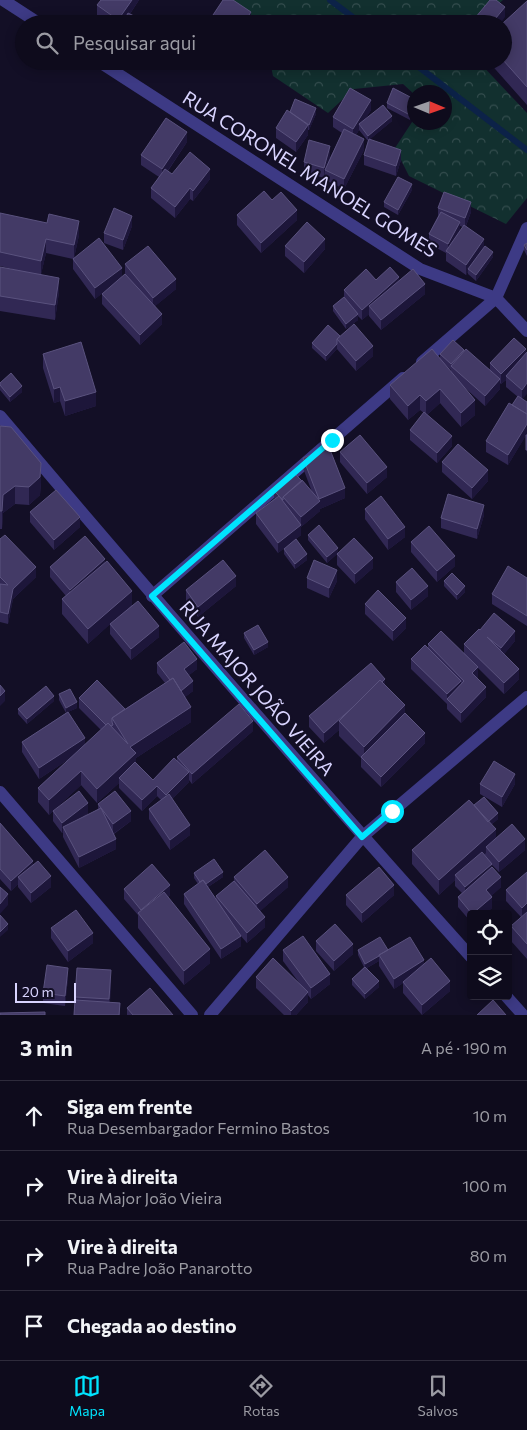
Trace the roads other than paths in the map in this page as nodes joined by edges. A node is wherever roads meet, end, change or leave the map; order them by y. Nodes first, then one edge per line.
1 (3, 0) edge
2 (26, 15) edge
3 (112, 70) edge
4 (527, 228) edge
5 (496, 298) junction
6 (527, 331) edge
7 (0, 416) edge
8 (152, 596) junction
9 (527, 697) edge
10 (0, 792) edge
11 (362, 837) junction
12 (469, 955) edge
13 (510, 1000) edge
14 (192, 1015) edge
15 (210, 1015) edge
16 (523, 1015) edge

1 - 2 street
3 - 5 street, RUA CORONEL MANOEL GOMES
4 - 5 street
5 - 6 street, RUA CORONEL MANOEL GOMES
5 - 8 street
7 - 8 street, RUA MAJOR JOÃO VIEIRA
8 - 11 street, RUA MAJOR JOÃO VIEIRA
9 - 11 street
10 - 14 street
11 - 12 street, RUA MAJOR JOÃO VIEIRA
11 - 15 street
13 - 16 street

